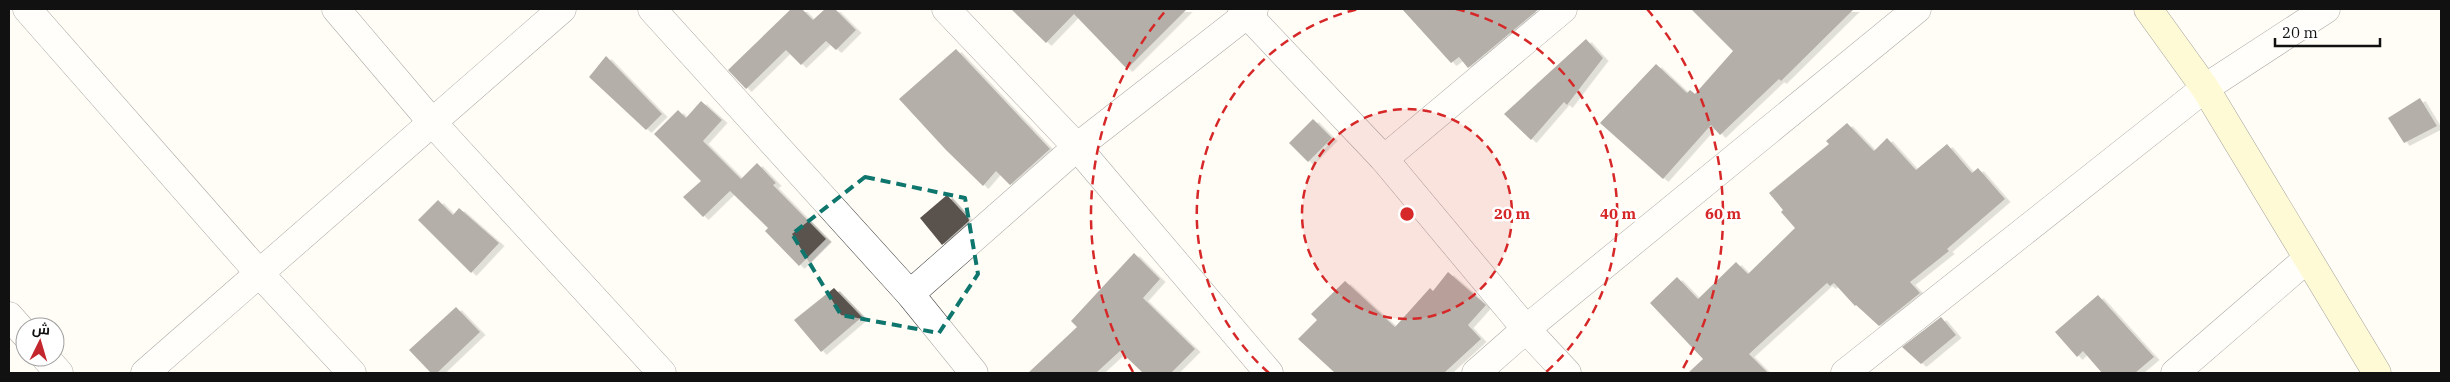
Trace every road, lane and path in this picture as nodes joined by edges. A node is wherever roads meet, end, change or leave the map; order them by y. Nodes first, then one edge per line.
1 (28, 9) edge
2 (336, 9) edge
3 (562, 9) edge
4 (652, 9) edge
5 (946, 9) edge
6 (1563, 9) edge
7 (1916, 9) edge
8 (2148, 9) edge
9 (2326, 9) edge
10 (1248, 11) edge
11 (2205, 88) junction
12 (431, 121) junction
13 (1077, 147) junction
14 (1384, 159) junction
15 (2307, 259) junction
16 (259, 272) junction
17 (910, 294) junction
18 (1526, 329) junction
19 (145, 373) edge
20 (352, 373) edge
21 (662, 373) edge
22 (974, 373) edge
23 (1269, 373) edge
24 (1476, 373) edge
25 (1567, 373) edge
26 (1845, 373) edge
27 (2175, 373) edge
28 (2377, 373) edge

1 - 16 street
2 - 12 street
3 - 12 street
4 - 17 street
5 - 13 street
6 - 14 street
7 - 18 street
8 - 11 street
9 - 11 street
10 - 13 street
10 - 14 street
11 - 15 street
11 - 26 street
12 - 16 street
12 - 21 street
13 - 17 street
13 - 23 street
14 - 18 street
15 - 27 street
15 - 28 street
16 - 19 street
16 - 20 street
17 - 22 street
18 - 24 street
18 - 25 street

